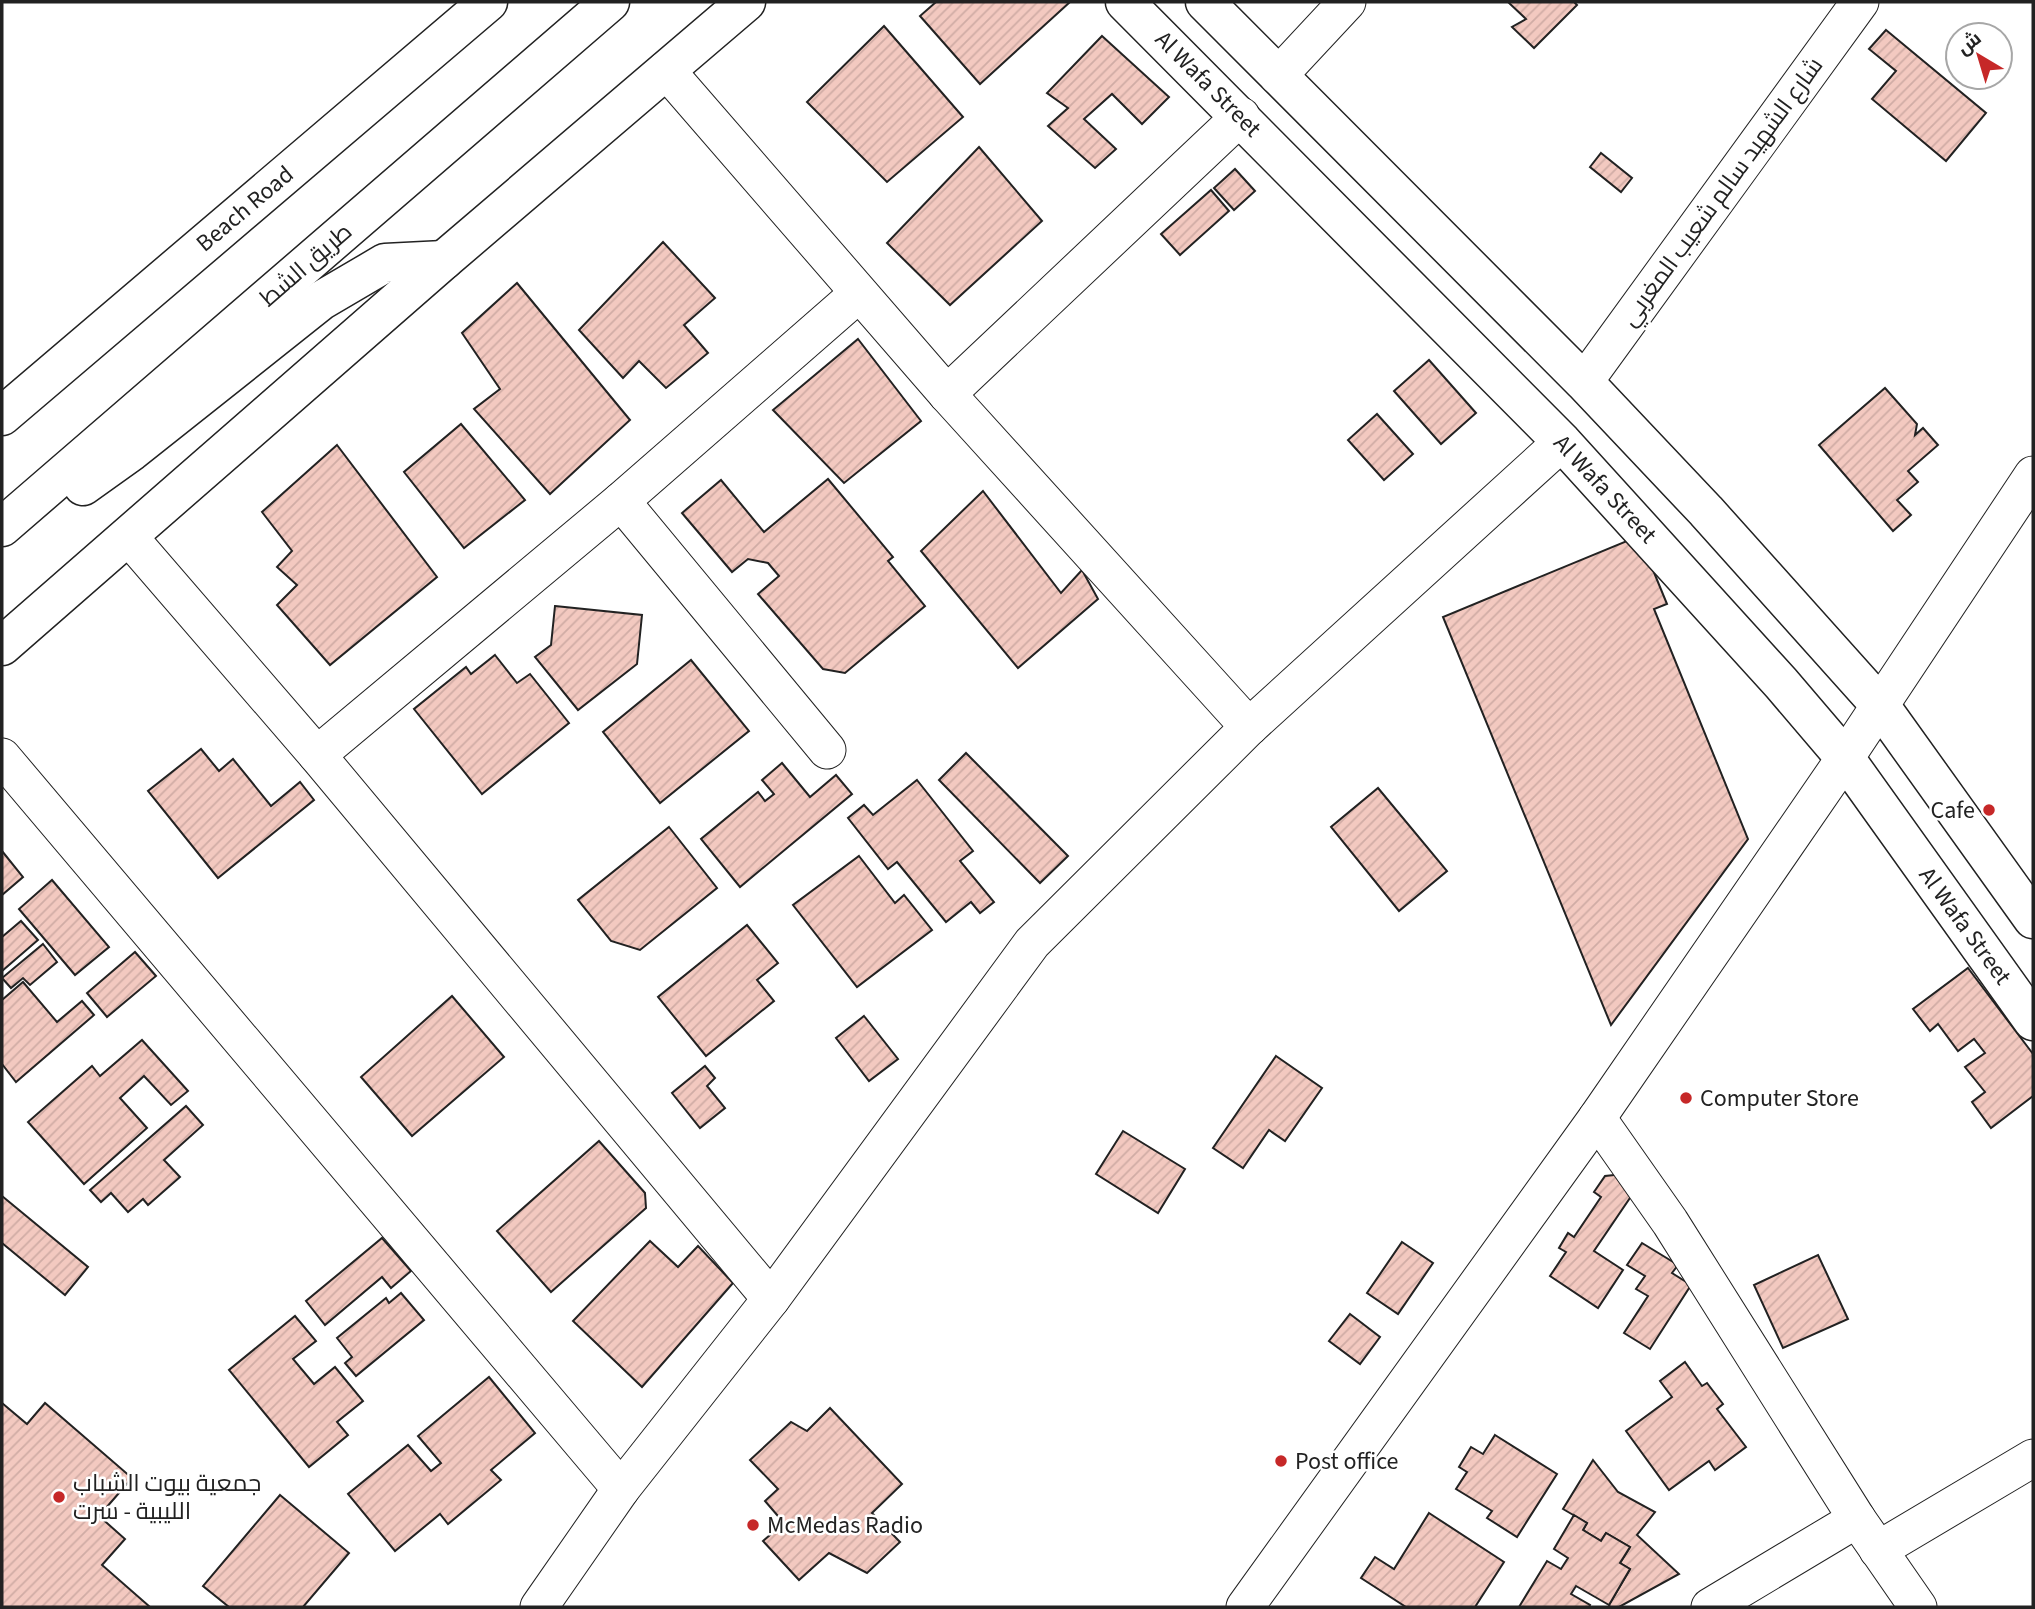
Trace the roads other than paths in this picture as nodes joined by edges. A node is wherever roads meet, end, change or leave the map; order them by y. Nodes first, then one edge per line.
1 (488, 2) edge
2 (610, 2) edge
3 (746, 2) edge
4 (1125, 2) edge
5 (1205, 2) edge
6 (1347, 2) edge
7 (1860, 2) edge
8 (666, 70) junction
9 (1278, 76) junction
10 (1241, 116) junction
11 (444, 260) junction
12 (858, 293) junction
13 (1584, 382) junction
14 (947, 394) junction
15 (2, 416) edge
16 (1563, 442) junction
17 (2032, 479) edge
18 (621, 501) junction
19 (2, 527) edge
20 (128, 536) junction
21 (2, 544) edge
22 (2, 646) edge
23 (1879, 704) junction
24 (1249, 727) junction
25 (827, 750) dead end
26 (317, 754) junction
27 (2, 757) edge
28 (1845, 758) junction
29 (2033, 919) edge
30 (2033, 1021) edge
31 (1597, 1118) junction
32 (771, 1299) junction
33 (2033, 1458) edge
34 (621, 1489) junction
35 (1857, 1519) junction
36 (1878, 1550) junction
37 (539, 1607) edge
38 (1245, 1607) edge
39 (1710, 1607) edge
40 (1918, 1607) edge

1 - 15 street, Beach Road
2 - 19 street, طريق الشط
3 - 8 street
4 - 10 street, Al Wafa Street
5 - 9 street
6 - 9 street
7 - 13 street, شارع الشهيد سالم شعيب المغربي
8 - 11 street
8 - 12 street
9 - 13 street
10 - 14 street
10 - 16 street, Al Wafa Street
11 - 20 street
11 - 21 street
12 - 14 street
12 - 18 street
13 - 23 street
14 - 24 street
16 - 24 street
16 - 28 street, Al Wafa Street
17 - 23 street
18 - 25 street
18 - 26 street
20 - 22 street
20 - 26 street
23 - 28 street
23 - 29 street
24 - 32 street
26 - 32 street
27 - 34 street
28 - 30 street, Al Wafa Street
28 - 31 street
31 - 35 street
31 - 38 street
32 - 34 street
33 - 36 street
34 - 37 street
35 - 36 street
35 - 39 street
36 - 40 street

